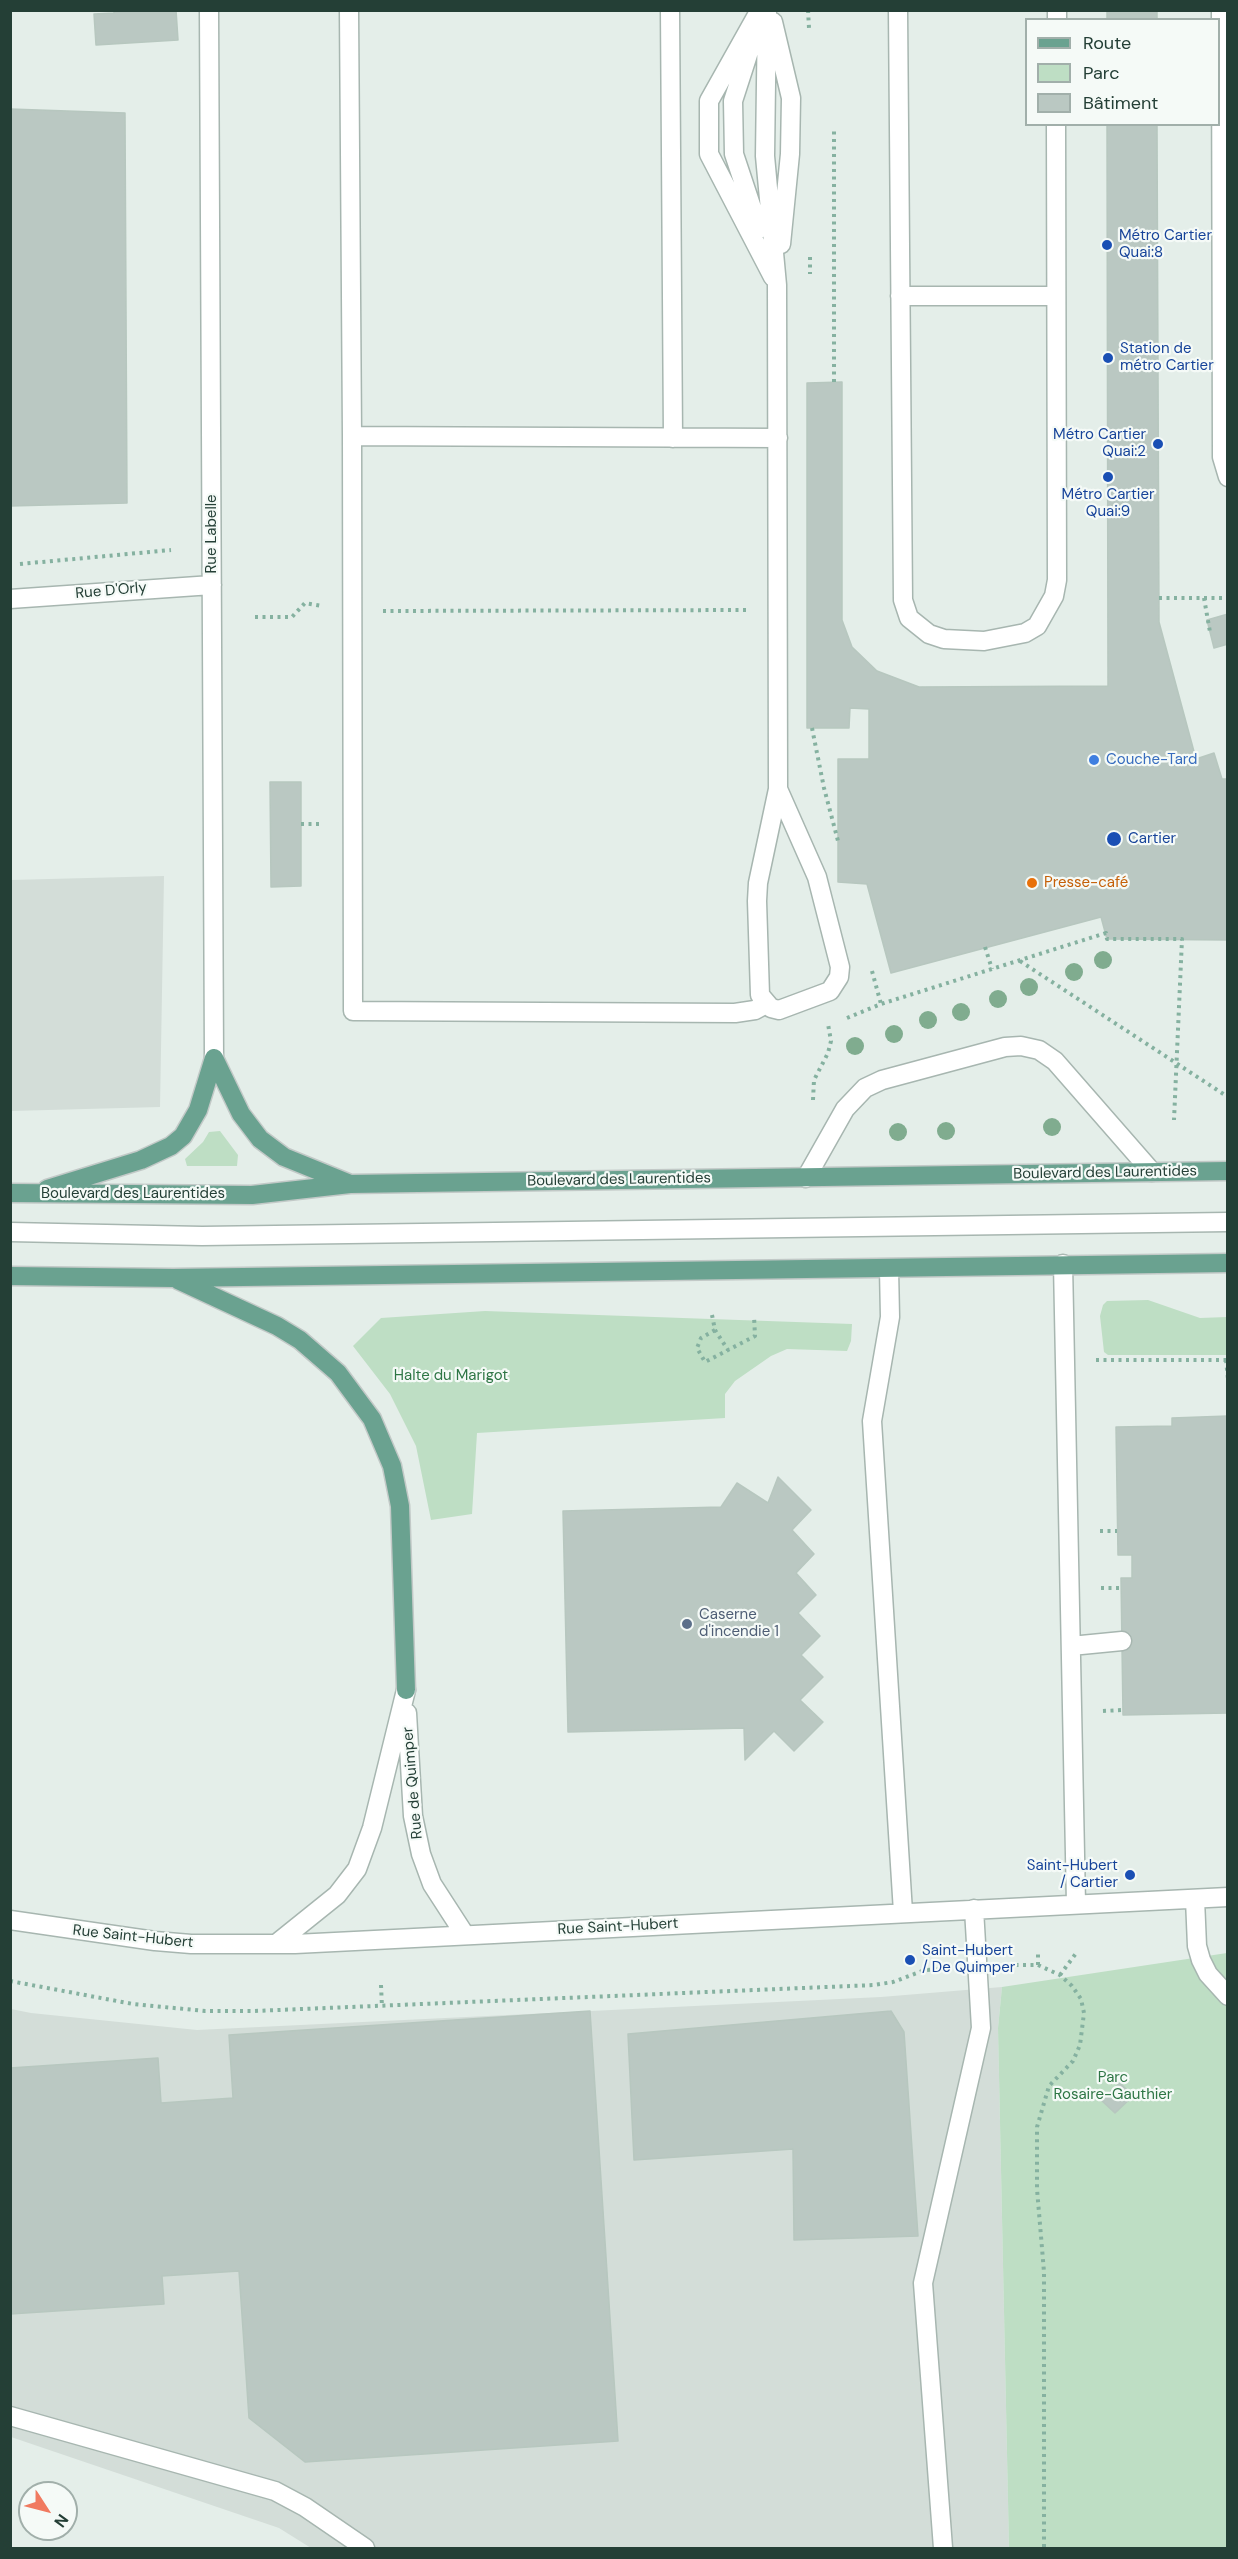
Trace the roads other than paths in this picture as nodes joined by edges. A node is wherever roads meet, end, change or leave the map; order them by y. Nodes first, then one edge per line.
1 (209, 10) edge
2 (350, 10) edge
3 (670, 10) edge
4 (765, 10) edge
5 (898, 10) edge
6 (1221, 10) edge
7 (1056, 126) edge
8 (1225, 183) edge
9 (777, 285) junction
10 (900, 296) junction
11 (1056, 296) junction
12 (352, 436) junction
13 (673, 438) junction
14 (778, 438) junction
15 (1227, 477) edge
16 (212, 585) junction
17 (10, 599) edge
18 (778, 789) junction
19 (766, 1004) junction
20 (214, 1058) junction
21 (1227, 1171) edge
22 (1152, 1172) junction
23 (806, 1178) junction
24 (351, 1184) junction
25 (10, 1193) edge
26 (31, 1194) junction
27 (1227, 1222) edge
28 (10, 1232) edge
29 (1227, 1263) edge
30 (1063, 1264) junction
31 (889, 1269) junction
32 (10, 1276) edge
33 (173, 1278) junction
34 (1122, 1641) dead end
35 (1071, 1646) junction
36 (406, 1690) junction
37 (1227, 1897) edge
38 (1195, 1899) junction
39 (1076, 1904) junction
40 (974, 1909) junction
41 (903, 1912) junction
42 (10, 1920) edge
43 (465, 1935) junction
44 (276, 1944) junction
45 (1227, 1996) edge
46 (10, 2416) edge
47 (365, 2548) edge
48 (943, 2548) edge

1 - 16 street, Rue Labelle
2 - 12 street
3 - 13 street
4 - 9 street
4 - 9 street
4 - 9 street
5 - 10 street
6 - 8 street
7 - 11 street
8 - 15 street
9 - 14 street
10 - 11 street
10 - 11 street
12 - 13 street
12 - 19 street
13 - 14 street
14 - 18 street
16 - 17 street, Rue D'Orly
16 - 20 street, Rue Labelle
18 - 19 street
18 - 19 street
20 - 24 main road
20 - 26 main road
21 - 22 main road, Boulevard des Laurentides
22 - 23 main road, Boulevard des Laurentides
22 - 23 street
23 - 24 main road, Boulevard des Laurentides
24 - 26 main road, Boulevard des Laurentides
25 - 26 main road, Boulevard des Laurentides
27 - 28 street
29 - 30 main road
30 - 31 main road
30 - 35 street
31 - 33 main road
31 - 41 street
32 - 33 main road
33 - 36 main road
34 - 35 street
35 - 39 street
36 - 43 street, Rue de Quimper
36 - 44 street
37 - 38 street, Rue Saint-Hubert
38 - 39 street, Rue Saint-Hubert
38 - 45 street
39 - 40 street, Rue Saint-Hubert
40 - 41 street, Rue Saint-Hubert
40 - 48 street
41 - 43 street, Rue Saint-Hubert
42 - 44 street, Rue Saint-Hubert
43 - 44 street, Rue Saint-Hubert
46 - 47 street

